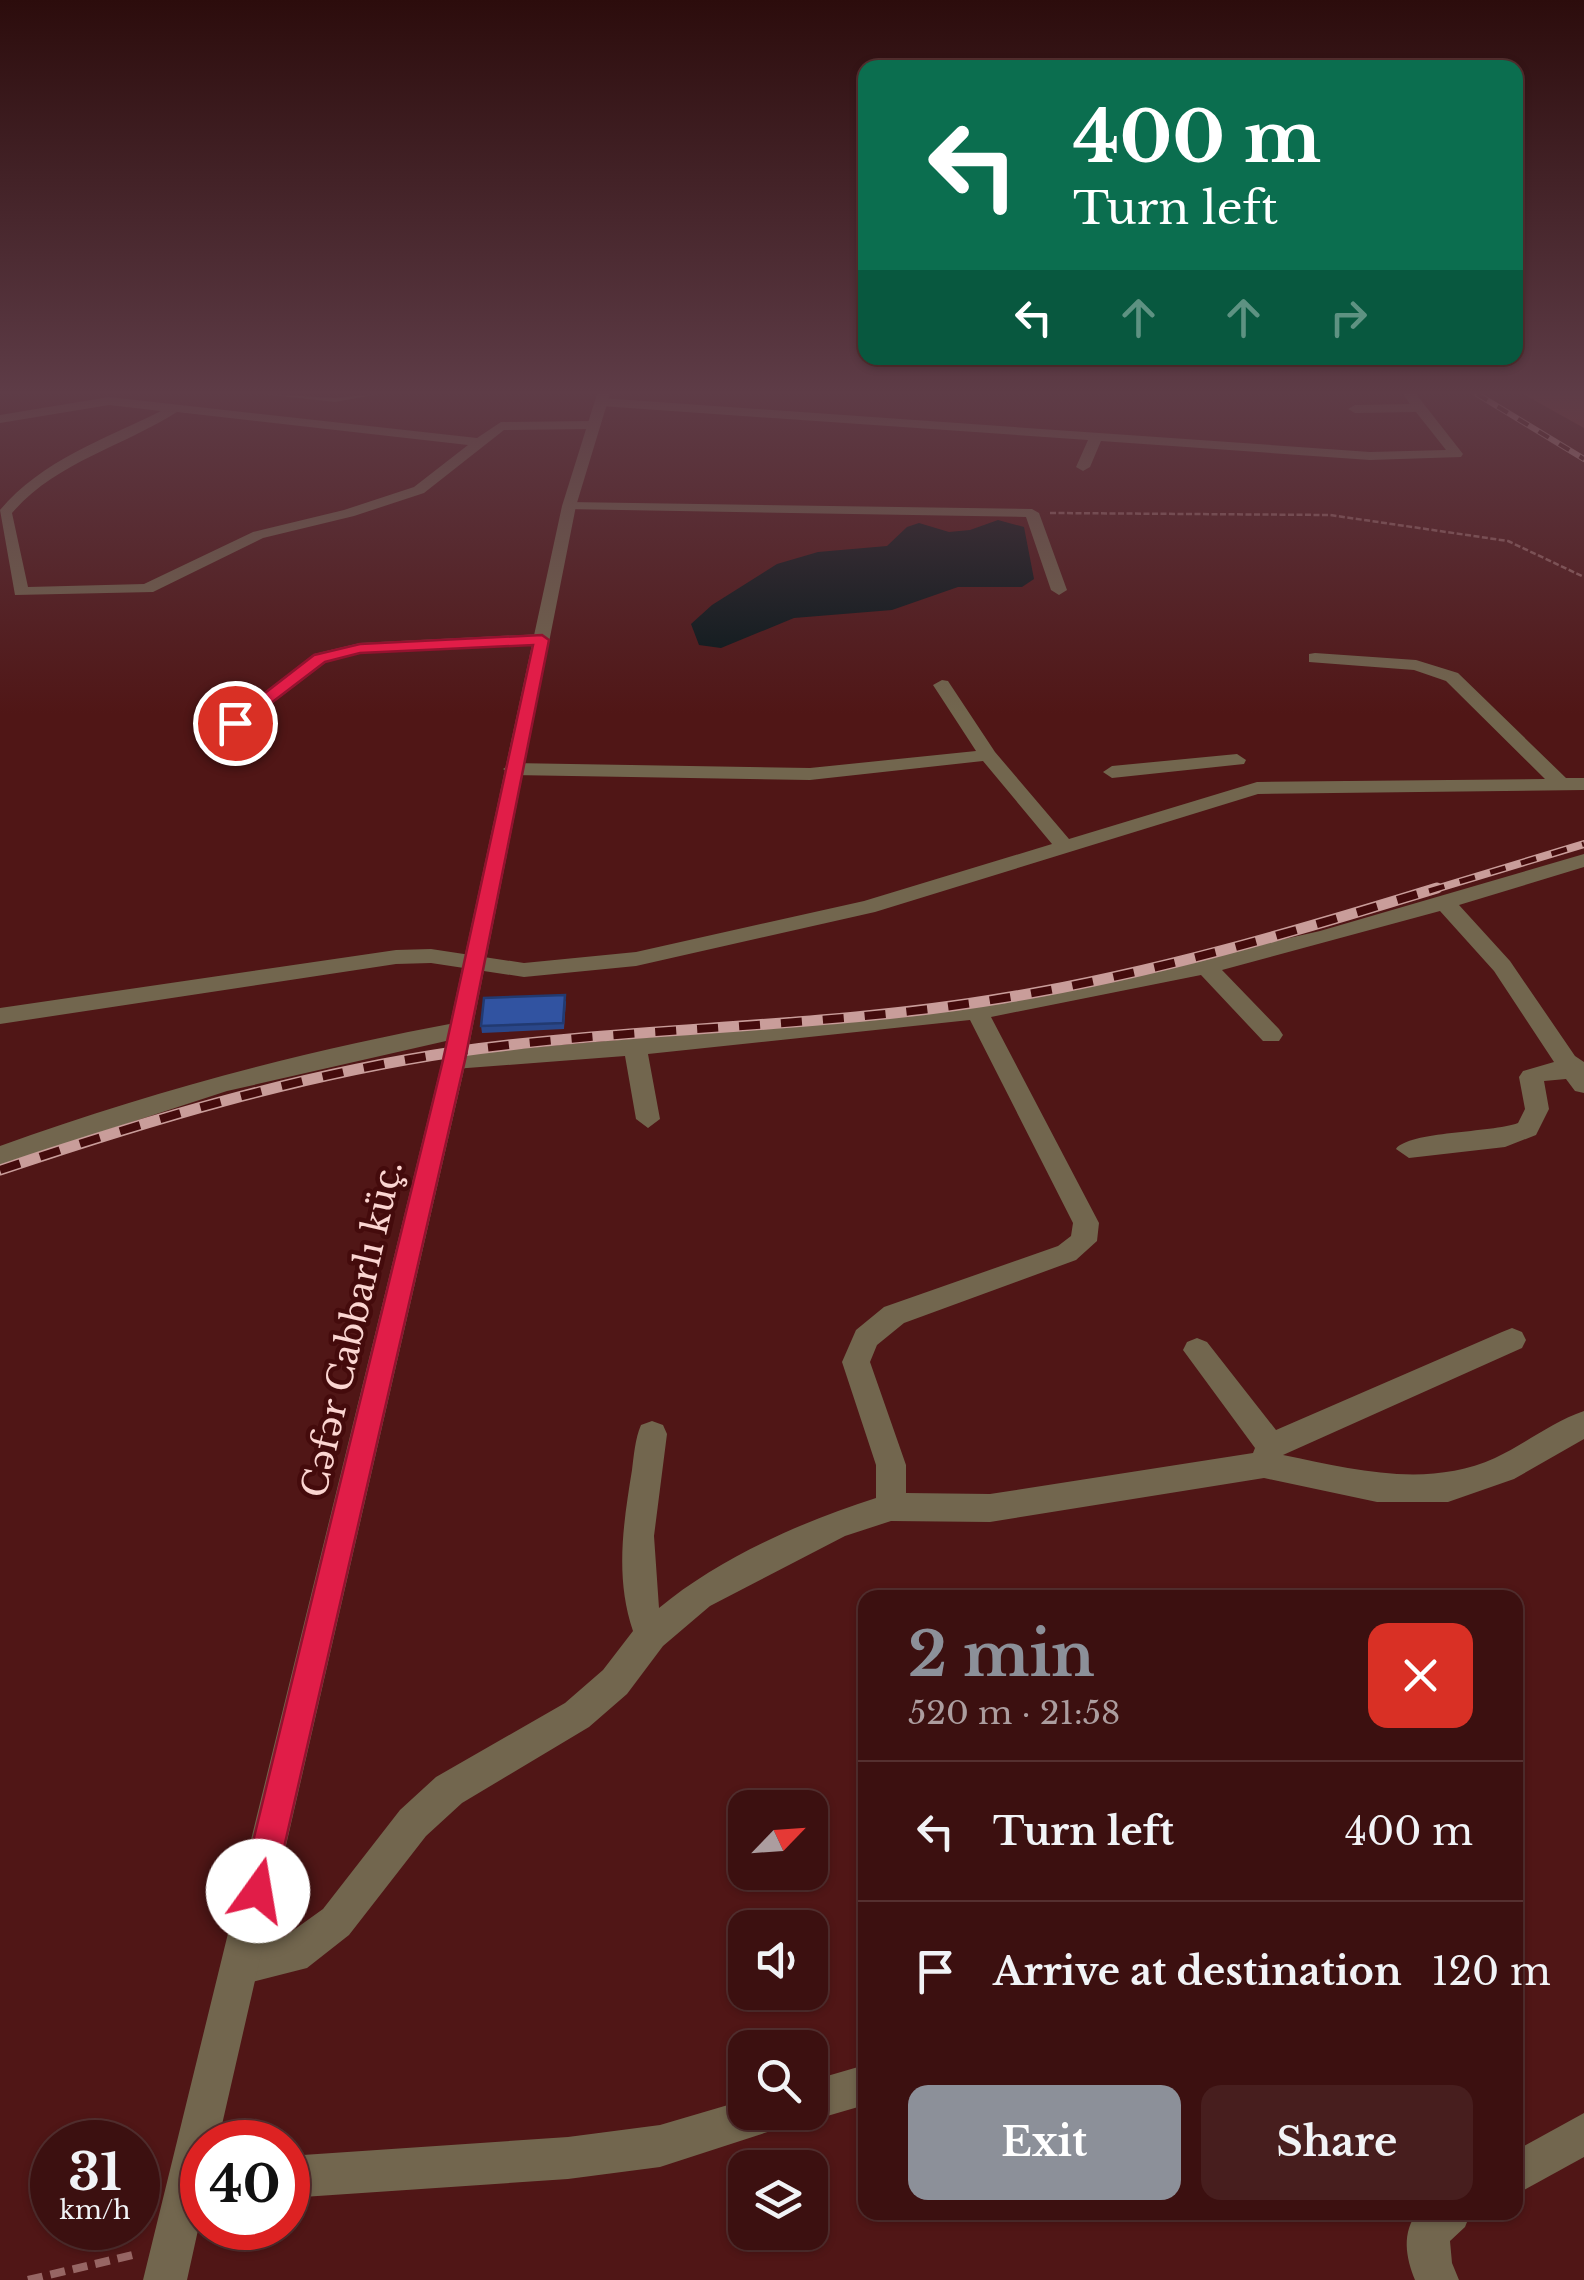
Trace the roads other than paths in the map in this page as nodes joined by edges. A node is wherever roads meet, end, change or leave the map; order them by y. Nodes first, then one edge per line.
1 (14, 500) edge
2 (374, 500) edge
3 (388, 500) edge
4 (570, 500) edge
5 (378, 504) junction
6 (568, 506) junction
7 (1059, 590) dead end
8 (542, 640) junction
9 (1315, 658) dead end
10 (942, 686) dead end
11 (235, 723) dead end
12 (1222, 740) dead end
13 (988, 756) junction
14 (1237, 760) junction
15 (512, 770) junction
16 (1112, 772) dead end
17 (1573, 784) edge
18 (1257, 788) junction
19 (1064, 846) junction
20 (1584, 860) edge
21 (1444, 903) junction
22 (476, 963) junction
23 (1206, 966) junction
24 (976, 1011) junction
25 (0, 1016) edge
26 (460, 1030) junction
27 (1272, 1035) dead end
28 (636, 1046) junction
29 (454, 1060) junction
30 (1580, 1075) edge
31 (648, 1119) dead end
32 (1409, 1149) dead end
33 (0, 1156) edge
34 (1512, 1340) dead end
35 (1197, 1350) dead end
36 (1584, 1424) edge
37 (652, 1434) dead end
38 (1267, 1455) junction
39 (891, 1507) junction
40 (651, 1635) junction
41 (240, 1966) junction
42 (858, 2087) edge
43 (828, 2096) edge
44 (208, 2120) edge
45 (728, 2125) edge
46 (1584, 2134) edge
47 (1523, 2169) edge
48 (310, 2174) edge
49 (1441, 2220) edge
50 (180, 2227) edge
51 (165, 2280) edge
52 (1437, 2280) edge

1 - 5 street
2 - 5 street
3 - 5 street
4 - 6 street, Cəfər Cabbarlı küç.
6 - 7 street
6 - 8 street, Cəfər Cabbarlı küç.
8 - 11 street
8 - 15 street, Cəfər Cabbarlı küç.
9 - 17 street
10 - 13 street
12 - 14 street
13 - 15 street
13 - 19 street
14 - 16 street
14 - 18 street
15 - 22 street, Cəfər Cabbarlı küç.
17 - 18 street
18 - 19 street
19 - 22 street
20 - 21 street
21 - 23 street
21 - 30 street
22 - 25 street
22 - 26 street, Cəfər Cabbarlı küç.
23 - 24 street
23 - 27 street
24 - 28 street
24 - 39 street
26 - 29 street, Cəfər Cabbarlı küç.
26 - 33 street
28 - 29 street
28 - 31 street
29 - 41 street, Cəfər Cabbarlı küç.
30 - 32 street
34 - 38 street
35 - 38 street
36 - 38 street
37 - 40 street
38 - 39 street
39 - 40 street
40 - 41 street
41 - 44 street, Cəfər Cabbarlı küç.
42 - 43 street
45 - 48 street
46 - 47 street
49 - 52 street
50 - 51 street, Cəfər Cabbarlı küç.

